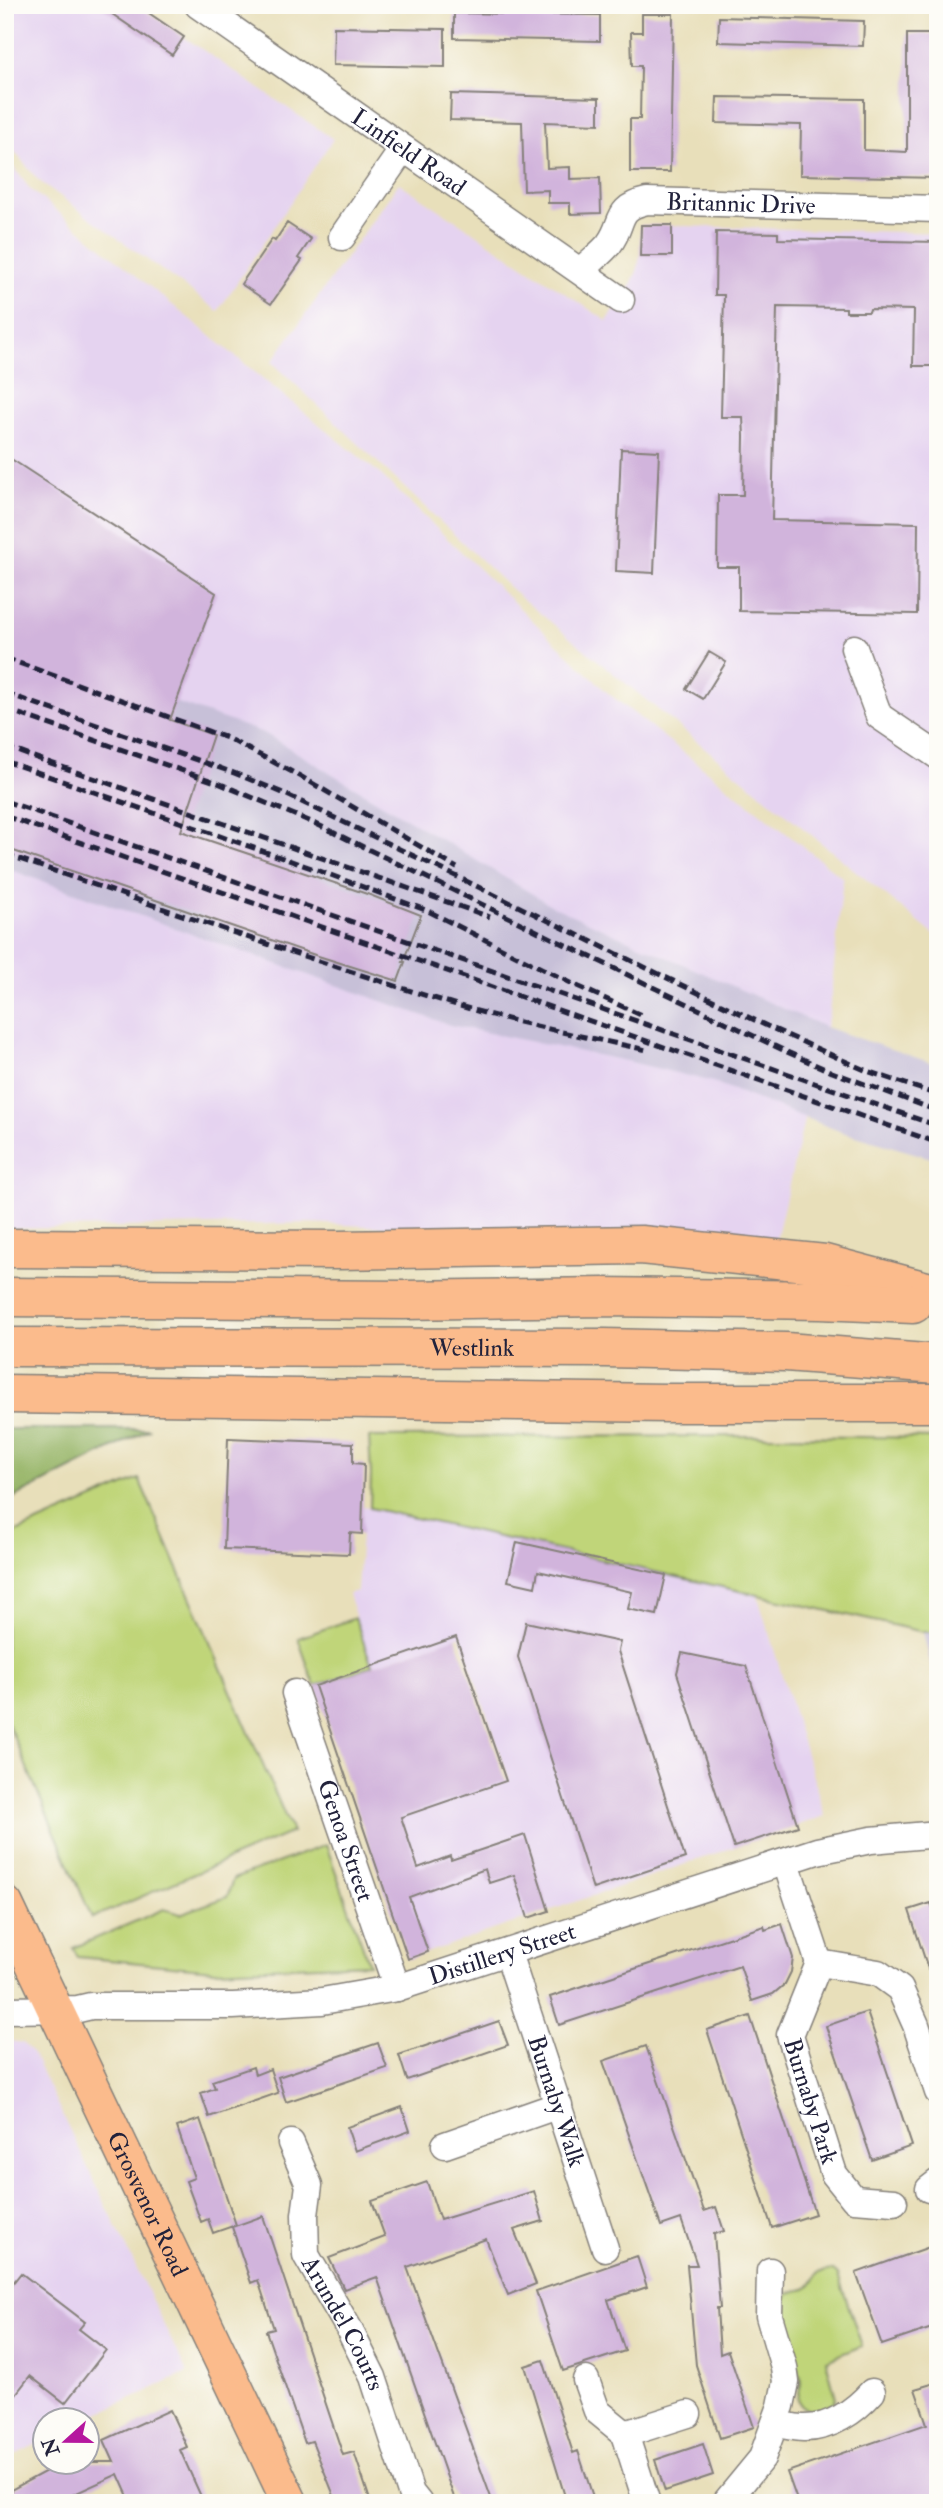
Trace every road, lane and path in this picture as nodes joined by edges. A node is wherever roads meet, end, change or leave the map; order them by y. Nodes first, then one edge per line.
1 (198, 5) edge
2 (403, 149) junction
3 (938, 209) edge
4 (342, 237) dead end
5 (581, 271) junction
6 (621, 300) dead end
7 (854, 648) dead end
8 (938, 756) edge
9 (5, 1248) edge
10 (938, 1294) edge
11 (5, 1297) edge
12 (938, 1305) edge
13 (5, 1347) edge
14 (938, 1364) edge
15 (5, 1394) edge
16 (938, 1403) edge
17 (295, 1693) dead end
18 (938, 1834) edge
19 (786, 1863) junction
20 (5, 1904) edge
21 (508, 1953) junction
22 (819, 1963) junction
23 (397, 1989) junction
24 (54, 2008) junction
25 (5, 2010) edge
26 (938, 2092) edge
27 (559, 2105) junction
28 (291, 2143) dead end
29 (446, 2145) dead end
30 (894, 2202) dead end
31 (605, 2248) dead end
32 (770, 2271) dead end
33 (586, 2380) dead end
34 (872, 2392) dead end
35 (688, 2414) dead end
36 (775, 2424) junction
37 (625, 2434) junction
38 (290, 2503) edge
39 (419, 2503) edge
40 (647, 2503) edge
41 (725, 2503) edge

1 - 2 street, Linfield Road
2 - 4 street
2 - 5 street, Linfield Road
3 - 5 street, Britannic Drive
5 - 6 street, Linfield Road
7 - 8 street
9 - 10 highway
11 - 12 highway, Westlink
13 - 14 highway, Westlink
15 - 16 highway
17 - 23 street, Genoa Street
18 - 19 street, Distillery Street
19 - 21 street, Distillery Street
19 - 22 street
20 - 24 main road, Grosvenor Road
21 - 23 street, Distillery Street
21 - 27 street, Burnaby Walk
22 - 26 street
22 - 30 street, Burnaby Park
23 - 24 street, Distillery Street
24 - 25 street, Distillery Street
24 - 38 main road, Grosvenor Road
27 - 29 street
27 - 31 street, Burnaby Walk
28 - 39 street, Arundel Courts
32 - 36 street
33 - 37 street
34 - 36 street
35 - 37 street
36 - 41 street
37 - 40 street

